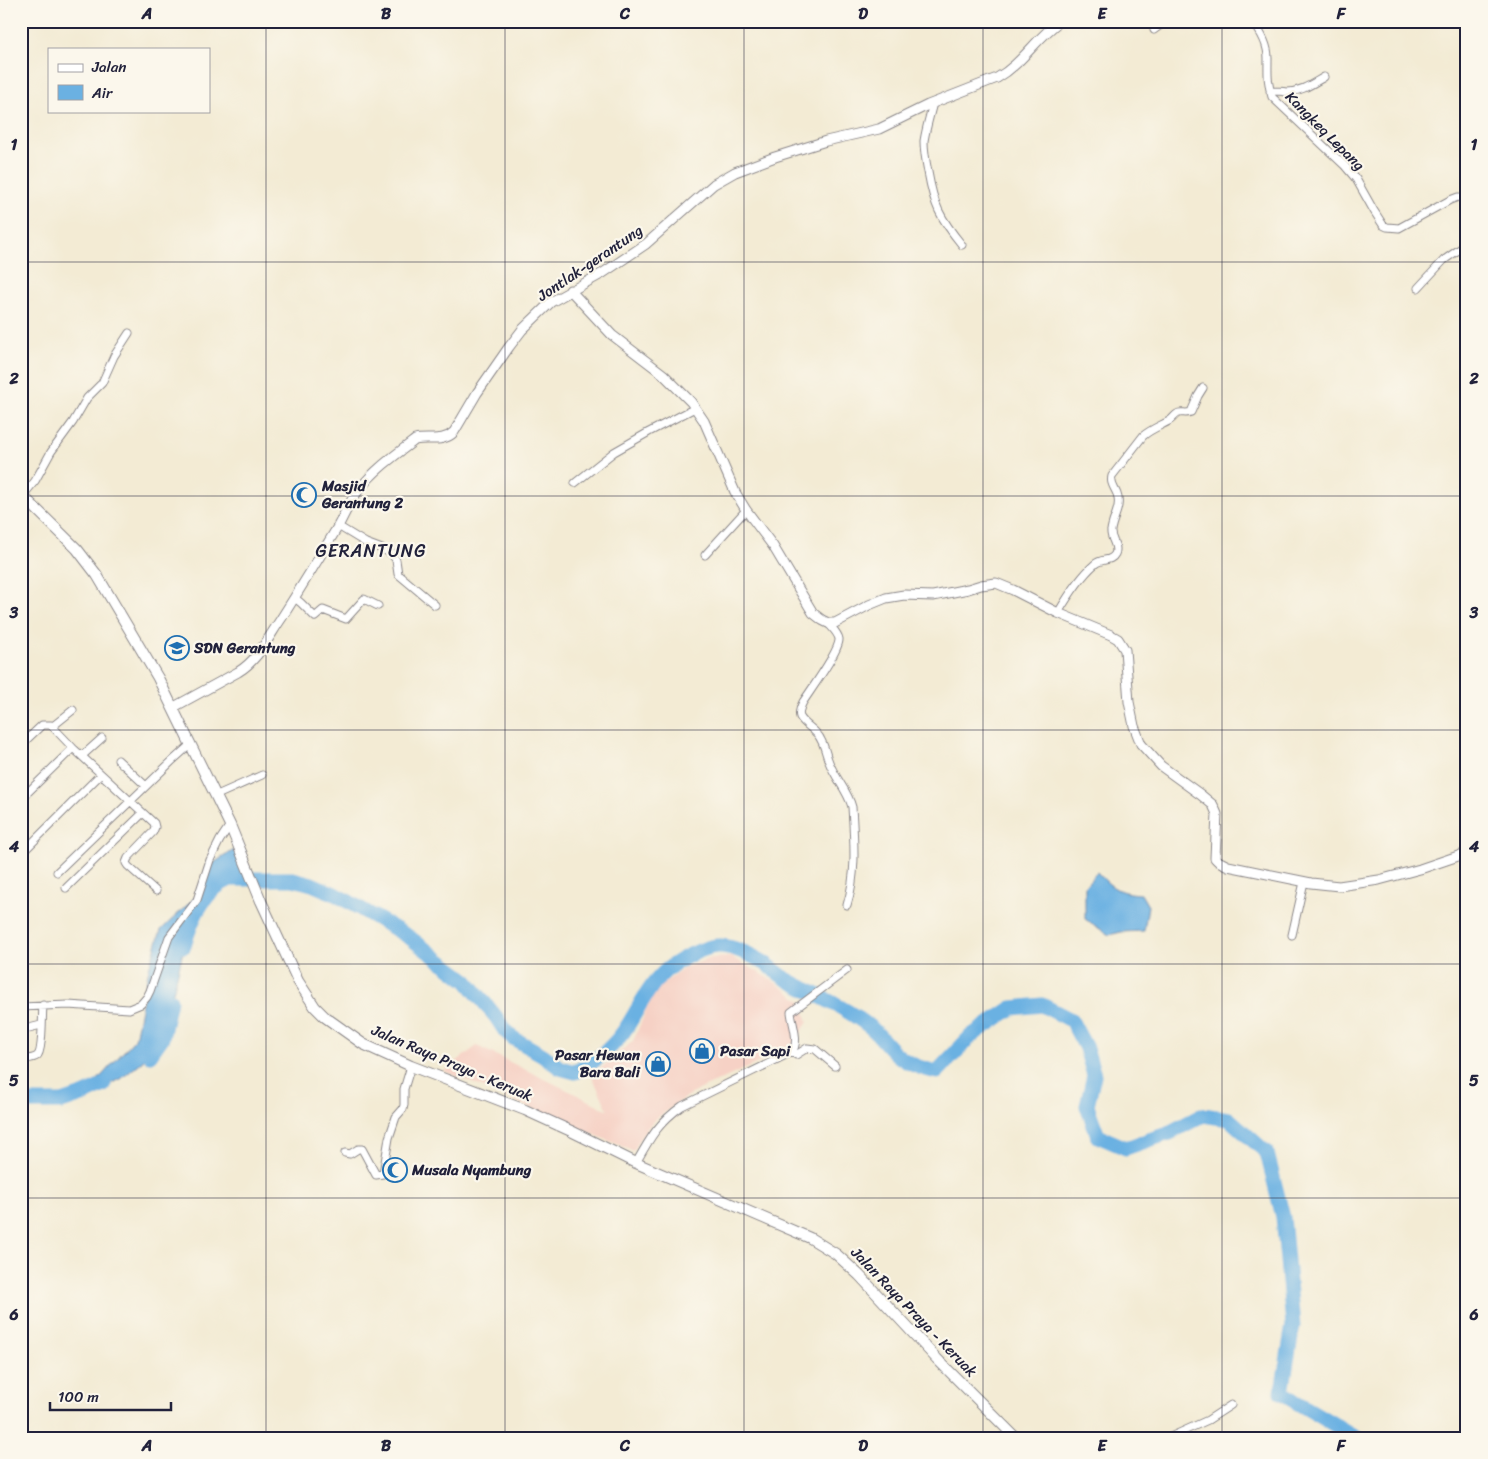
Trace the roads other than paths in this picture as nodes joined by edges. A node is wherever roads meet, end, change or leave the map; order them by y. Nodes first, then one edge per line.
1 (1060, 21) edge
2 (1166, 21) edge
3 (1252, 21) edge
4 (1154, 30) dead end
5 (1324, 77) dead end
6 (1270, 90) junction
7 (933, 103) junction
8 (1467, 200) edge
9 (962, 244) dead end
10 (1467, 244) edge
11 (1418, 288) dead end
12 (570, 290) junction
13 (129, 333) dead end
14 (1203, 388) dead end
15 (695, 408) junction
16 (575, 484) dead end
17 (22, 496) edge
18 (746, 510) junction
19 (338, 526) junction
20 (705, 555) dead end
21 (295, 598) junction
22 (435, 605) dead end
23 (378, 606) dead end
24 (1058, 613) junction
25 (828, 623) junction
26 (174, 707) junction
27 (73, 710) dead end
28 (53, 726) junction
29 (102, 738) dead end
30 (191, 744) junction
31 (21, 745) edge
32 (73, 748) junction
33 (82, 756) junction
34 (118, 760) dead end
35 (101, 774) junction
36 (262, 775) dead end
37 (146, 786) junction
38 (216, 795) junction
39 (21, 799) edge
40 (131, 801) junction
41 (143, 812) junction
42 (230, 825) junction
43 (28, 847) dead end
44 (1467, 853) edge
45 (57, 872) dead end
46 (1304, 882) junction
47 (66, 888) dead end
48 (156, 891) dead end
49 (847, 905) dead end
50 (1292, 935) dead end
51 (848, 970) dead end
52 (43, 1005) junction
53 (21, 1007) edge
54 (41, 1025) junction
55 (21, 1030) edge
56 (792, 1052) junction
57 (21, 1060) edge
58 (411, 1066) junction
59 (835, 1066) dead end
60 (345, 1153) dead end
61 (636, 1163) junction
62 (1231, 1405) dead end
63 (1016, 1438) edge
64 (1168, 1438) edge

1 - 7 street, Jontlak-gerantung
2 - 4 street
3 - 6 street, Kangkeq Lepang
5 - 6 street
6 - 8 street, Kangkeq Lepang
7 - 9 street
7 - 12 street, Jontlak-gerantung
10 - 11 street
12 - 15 street
12 - 19 street, Jontlak-gerantung
13 - 17 street
14 - 24 street
15 - 16 street
15 - 18 street
17 - 26 main road, Jalan Raya Praya - Keruak
18 - 20 street
18 - 25 street
19 - 21 street, Jontlak-gerantung
19 - 22 street
21 - 23 street
21 - 26 street, Jontlak-gerantung
24 - 25 street
24 - 46 street
25 - 49 street
26 - 30 main road, Jalan Raya Praya - Keruak
27 - 28 street
28 - 31 street
28 - 32 street
29 - 33 street
30 - 37 street
30 - 38 main road, Jalan Raya Praya - Keruak
32 - 33 street
32 - 39 street
33 - 35 street
34 - 37 street
35 - 40 street
35 - 43 street
36 - 38 street
37 - 40 street
38 - 42 main road, Jalan Raya Praya - Keruak
40 - 41 street
40 - 45 street
41 - 47 street
41 - 48 street
42 - 52 street
42 - 58 main road, Jalan Raya Praya - Keruak
44 - 46 street
46 - 50 street
51 - 56 street
52 - 53 street
52 - 54 street
54 - 55 street
54 - 57 street
56 - 59 street
56 - 61 street
58 - 60 street
58 - 61 main road, Jalan Raya Praya - Keruak
61 - 63 main road, Jalan Raya Praya - Keruak
62 - 64 street

